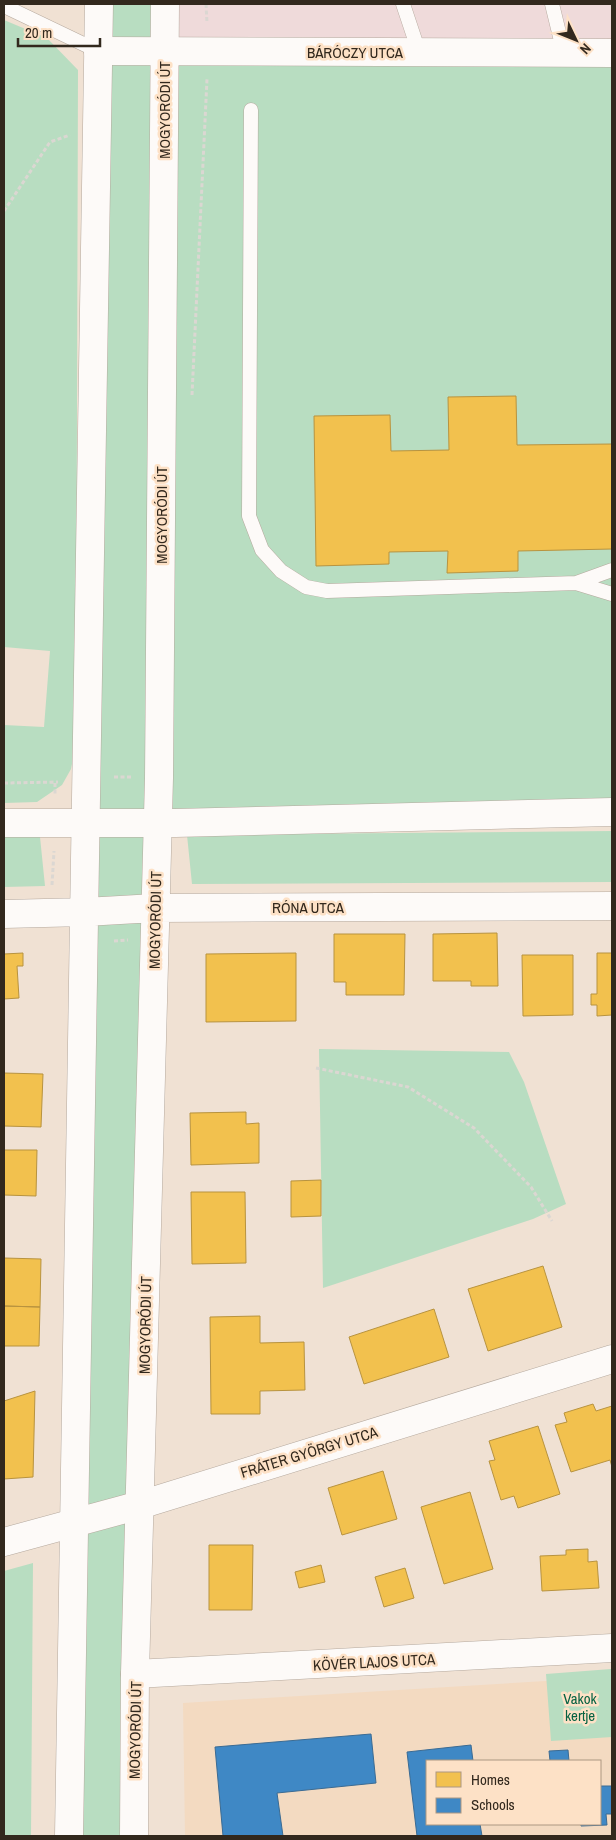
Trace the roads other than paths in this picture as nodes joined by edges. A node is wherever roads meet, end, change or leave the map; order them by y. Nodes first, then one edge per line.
1 (99, 4) edge
2 (165, 4) edge
3 (404, 4) edge
4 (552, 4) edge
5 (4, 6) edge
6 (98, 51) junction
7 (165, 51) junction
8 (419, 52) junction
9 (564, 53) junction
10 (612, 53) edge
11 (252, 110) dead end
12 (612, 570) edge
13 (576, 583) junction
14 (612, 594) edge
15 (612, 812) edge
16 (4, 823) edge
17 (86, 823) junction
18 (158, 823) junction
19 (612, 906) edge
20 (156, 908) junction
21 (85, 912) junction
22 (4, 914) edge
23 (612, 1359) edge
24 (140, 1505) junction
25 (74, 1523) junction
26 (4, 1542) edge
27 (612, 1648) edge
28 (135, 1674) junction
29 (69, 1836) edge
30 (134, 1836) edge

1 - 6 street
2 - 7 street, MOGYORÓDI ÚT
3 - 8 lane
4 - 9 lane
5 - 6 lane
6 - 7 street, BÁRÓCZY UTCA
6 - 17 street
7 - 8 street, BÁRÓCZY UTCA
7 - 18 street, MOGYORÓDI ÚT
8 - 9 street, BÁRÓCZY UTCA
9 - 10 street, BÁRÓCZY UTCA
11 - 13 lane
12 - 13 lane
13 - 14 lane
15 - 18 street
16 - 17 street
17 - 18 street
17 - 21 street
18 - 20 street, MOGYORÓDI ÚT
19 - 20 street, RÓNA UTCA
20 - 21 street, RÓNA UTCA
20 - 24 street, MOGYORÓDI ÚT
21 - 22 street, RÓNA UTCA
21 - 25 street
23 - 24 street, FRÁTER GYÖRGY UTCA
24 - 25 street, FRÁTER GYÖRGY UTCA
24 - 28 street, MOGYORÓDI ÚT
25 - 26 street, FRÁTER GYÖRGY UTCA
25 - 29 street
27 - 28 street, KÖVÉR LAJOS UTCA
28 - 30 street, MOGYORÓDI ÚT

